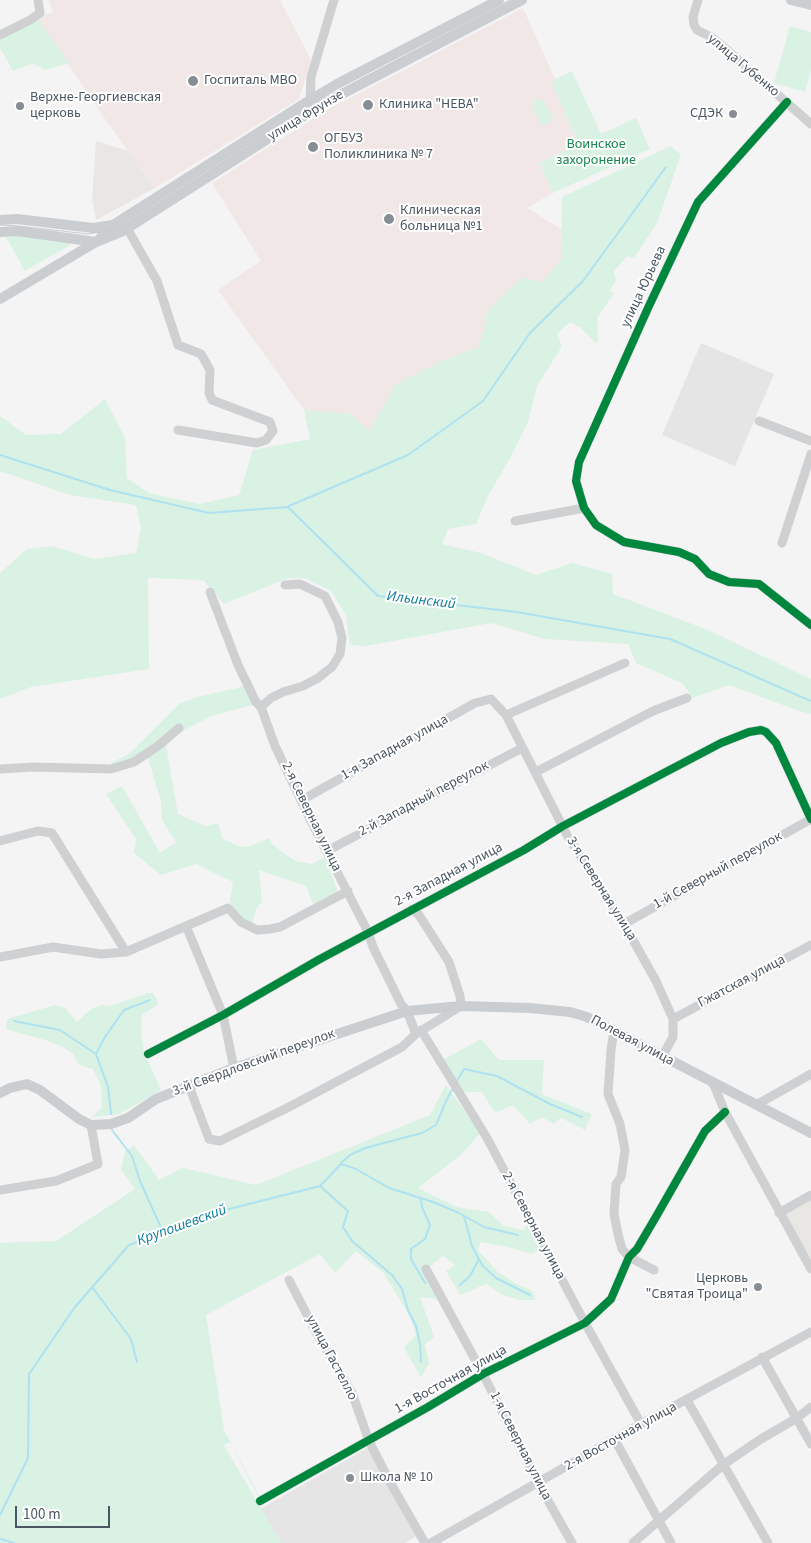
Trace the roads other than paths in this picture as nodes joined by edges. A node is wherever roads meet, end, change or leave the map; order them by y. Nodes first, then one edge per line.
1 (38, 0) edge
2 (334, 0) edge
3 (522, 0) edge
4 (698, 0) edge
5 (791, 0) edge
6 (494, 4) edge
7 (811, 5) edge
8 (0, 35) edge
9 (310, 100) junction
10 (787, 102) junction
11 (811, 124) edge
12 (0, 220) edge
13 (113, 225) junction
14 (127, 228) junction
15 (0, 232) edge
16 (96, 242) junction
17 (0, 299) edge
18 (759, 421) dead end
19 (178, 430) dead end
20 (811, 441) edge
21 (811, 454) edge
22 (584, 508) junction
23 (515, 521) dead end
24 (782, 543) dead end
25 (285, 584) dead end
26 (210, 592) dead end
27 (811, 625) edge
28 (625, 663) dead end
29 (687, 698) dead end
30 (491, 699) joint
31 (261, 707) junction
32 (506, 715) junction
33 (179, 728) dead end
34 (522, 748) junction
35 (0, 769) edge
36 (536, 772) junction
37 (302, 800) junction
38 (811, 819) edge
39 (563, 826) junction
40 (0, 841) edge
41 (327, 851) junction
42 (348, 891) junction
43 (412, 909) junction
44 (624, 924) junction
45 (186, 926) junction
46 (368, 932) junction
47 (811, 945) edge
48 (126, 952) junction
49 (0, 957) edge
50 (462, 1006) junction
51 (407, 1011) junction
52 (223, 1016) junction
53 (673, 1019) junction
54 (614, 1030) junction
55 (419, 1032) junction
56 (148, 1054) dead end
57 (662, 1057) junction
58 (234, 1068) junction
59 (811, 1074) edge
60 (713, 1083) junction
61 (189, 1086) junction
62 (0, 1093) edge
63 (756, 1105) junction
64 (725, 1112) junction
65 (91, 1125) junction
66 (811, 1133) edge
67 (0, 1190) edge
68 (811, 1195) edge
69 (780, 1214) junction
70 (629, 1257) junction
71 (426, 1269) dead end
72 (811, 1269) edge
73 (654, 1270) dead end
74 (289, 1280) dead end
75 (584, 1323) junction
76 (811, 1332) edge
77 (762, 1357) junction
78 (484, 1374) junction
79 (687, 1400) junction
80 (811, 1407) edge
81 (797, 1418) junction
82 (641, 1424) junction
83 (615, 1440) junction
84 (369, 1441) junction
85 (811, 1444) edge
86 (724, 1464) junction
87 (538, 1483) junction
88 (260, 1501) dead end
89 (659, 1521) junction
90 (425, 1543) edge
91 (431, 1543) edge
92 (572, 1543) edge
93 (633, 1543) edge
94 (671, 1543) edge
95 (768, 1543) edge

1 - 8 street
2 - 9 street
3 - 6 main road, улица Фрунзе
4 - 10 street, улица Губенко
5 - 7 main road
6 - 9 main road, улица Фрунзе
6 - 14 main road, улица Фрунзе
9 - 13 main road, улица Фрунзе
10 - 11 street, улица Губенко
10 - 22 street, улица Юрьева
12 - 13 main road
13 - 16 main road, улица Фрунзе
14 - 16 main road, улица Фрунзе
14 - 19 street
15 - 16 main road
16 - 17 main road, улица Фрунзе
18 - 20 street
21 - 24 street
22 - 23 street
22 - 27 street
25 - 31 street
26 - 31 street, 2-я Северная улица
28 - 32 street
29 - 36 street
30 - 32 street, 3-я Северная улица
30 - 37 street, 1-я Западная улица
31 - 37 street, 2-я Северная улица
32 - 34 street, 3-я Северная улица
33 - 35 street
34 - 36 street, 3-я Северная улица
34 - 41 street, 2-й Западный переулок
36 - 39 street, 3-я Северная улица
37 - 41 street, 2-я Северная улица
38 - 39 street, 2-я Западная улица
38 - 44 street, 1-й Северный переулок
39 - 43 street, 2-я Западная улица
39 - 44 street, 3-я Северная улица
40 - 48 street
41 - 42 street, 2-я Северная улица
42 - 45 street
42 - 46 street, 2-я Северная улица
43 - 46 street, 2-я Западная улица
43 - 50 street
44 - 53 street, 3-я Северная улица
45 - 48 street
45 - 52 street
46 - 51 street, 2-я Северная улица
46 - 52 street, 2-я Западная улица
47 - 53 street, Гжатская улица
48 - 49 street
50 - 51 main road, Полевая улица
50 - 54 main road, Полевая улица
50 - 55 street
51 - 55 street, 2-я Северная улица
51 - 58 main road, 3-й Свердловский переулок
52 - 56 street, 2-я Западная улица
52 - 58 street
53 - 57 street
54 - 57 main road, Полевая улица
54 - 70 street
55 - 61 street
55 - 75 street, 2-я Северная улица
57 - 60 main road, Полевая улица
58 - 61 main road, 3-й Свердловский переулок
59 - 63 street
60 - 63 main road, Полевая улица
60 - 64 street
61 - 65 main road, 3-й Свердловский переулок
62 - 65 main road
63 - 66 main road, Полевая улица
64 - 69 street
64 - 70 street, 1-я Восточная улица
65 - 67 street
68 - 69 street
69 - 72 street
70 - 73 street
70 - 75 street, 1-я Восточная улица
71 - 78 street, 1-я Северная улица
74 - 84 street, улица Гастелло
75 - 78 street, 1-я Восточная улица
75 - 82 street, 2-я Северная улица
76 - 77 street, 2-я Восточная улица
77 - 79 street, 2-я Восточная улица
77 - 81 street
78 - 84 street, 1-я Восточная улица
78 - 87 street, 1-я Северная улица
79 - 82 street, 2-я Восточная улица
79 - 86 street
80 - 81 street
81 - 85 street
81 - 86 street
82 - 83 street, 2-я Восточная улица
83 - 87 street, 2-я Восточная улица
83 - 89 street
84 - 88 street, 1-я Восточная улица
84 - 90 street, улица Гастелло
86 - 89 street
86 - 95 street
87 - 91 street, 2-я Восточная улица
87 - 92 street, 1-я Северная улица
89 - 93 street
89 - 94 street

